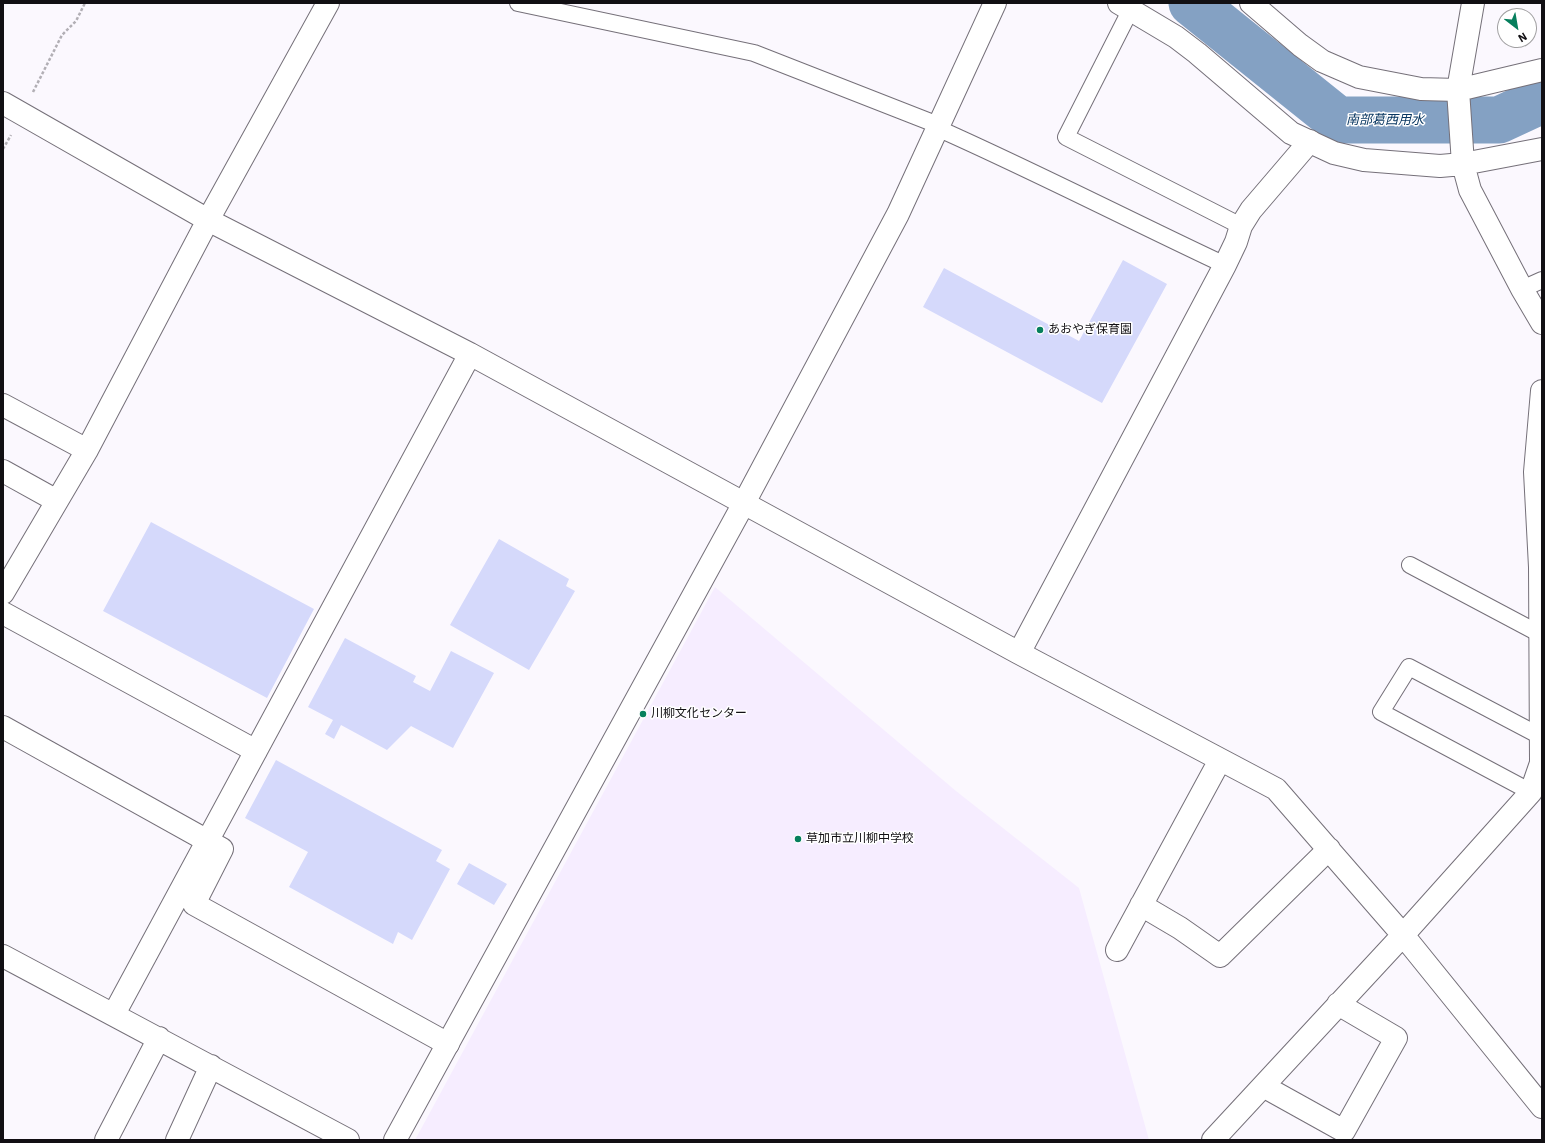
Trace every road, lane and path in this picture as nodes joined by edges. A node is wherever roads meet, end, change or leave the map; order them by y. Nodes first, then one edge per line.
1 (85, 3) edge
2 (328, 3) edge
3 (518, 3) edge
4 (995, 3) edge
5 (1251, 3) edge
6 (1473, 3) edge
7 (1125, 6) edge
8 (1542, 70) edge
9 (1458, 95) junction
10 (3, 103) edge
11 (22, 114) junction
12 (938, 126) junction
13 (1310, 141) junction
14 (1542, 149) edge
15 (1462, 159) junction
16 (208, 220) junction
17 (1240, 226) junction
18 (1225, 265) junction
19 (1542, 280) edge
20 (1522, 290) junction
21 (1542, 323) edge
22 (470, 354) junction
23 (1542, 391) edge
24 (3, 405) edge
25 (87, 450) junction
26 (3, 471) edge
27 (57, 501) junction
28 (744, 503) junction
29 (1410, 565) dead end
30 (3, 592) edge
31 (3, 614) edge
32 (1540, 634) junction
33 (1019, 653) junction
34 (3, 727) edge
35 (1540, 736) junction
36 (256, 751) junction
37 (1220, 760) junction
38 (1532, 799) edge
39 (207, 841) junction
40 (1329, 850) junction
41 (1141, 905) junction
42 (1403, 935) junction
43 (1117, 950) dead end
44 (3, 956) edge
45 (1338, 1004) junction
46 (114, 1014) junction
47 (159, 1038) junction
48 (448, 1044) junction
49 (211, 1066) junction
50 (1263, 1086) junction
51 (1542, 1107) edge
52 (106, 1140) edge
53 (177, 1140) edge
54 (348, 1140) edge
55 (394, 1140) edge
56 (1213, 1140) edge

1 - 11 path
2 - 16 street
3 - 12 lane
4 - 12 street
5 - 9 street
6 - 9 street
7 - 13 street
7 - 17 lane
8 - 9 street
9 - 15 street
10 - 11 street
11 - 16 street
12 - 18 lane
12 - 28 street
13 - 15 street
13 - 17 street
14 - 15 street
15 - 20 street
16 - 22 street
16 - 25 street
17 - 18 street
18 - 33 street
19 - 20 lane
20 - 21 street
22 - 28 street
22 - 36 street
23 - 32 street
24 - 25 street
25 - 27 street
26 - 27 street
27 - 30 street
28 - 33 street
28 - 48 street
29 - 32 lane
31 - 36 street
32 - 35 street
33 - 37 street
34 - 39 street
35 - 38 street
35 - 38 lane
36 - 39 street
37 - 40 street
37 - 41 street
38 - 42 street
39 - 46 street
39 - 48 street
40 - 41 street
40 - 42 street
41 - 43 street
42 - 45 street
42 - 51 street
44 - 46 street
45 - 50 street
45 - 50 street
46 - 47 street
47 - 49 street
47 - 52 street
48 - 55 street
49 - 53 street
49 - 54 street
50 - 56 street

